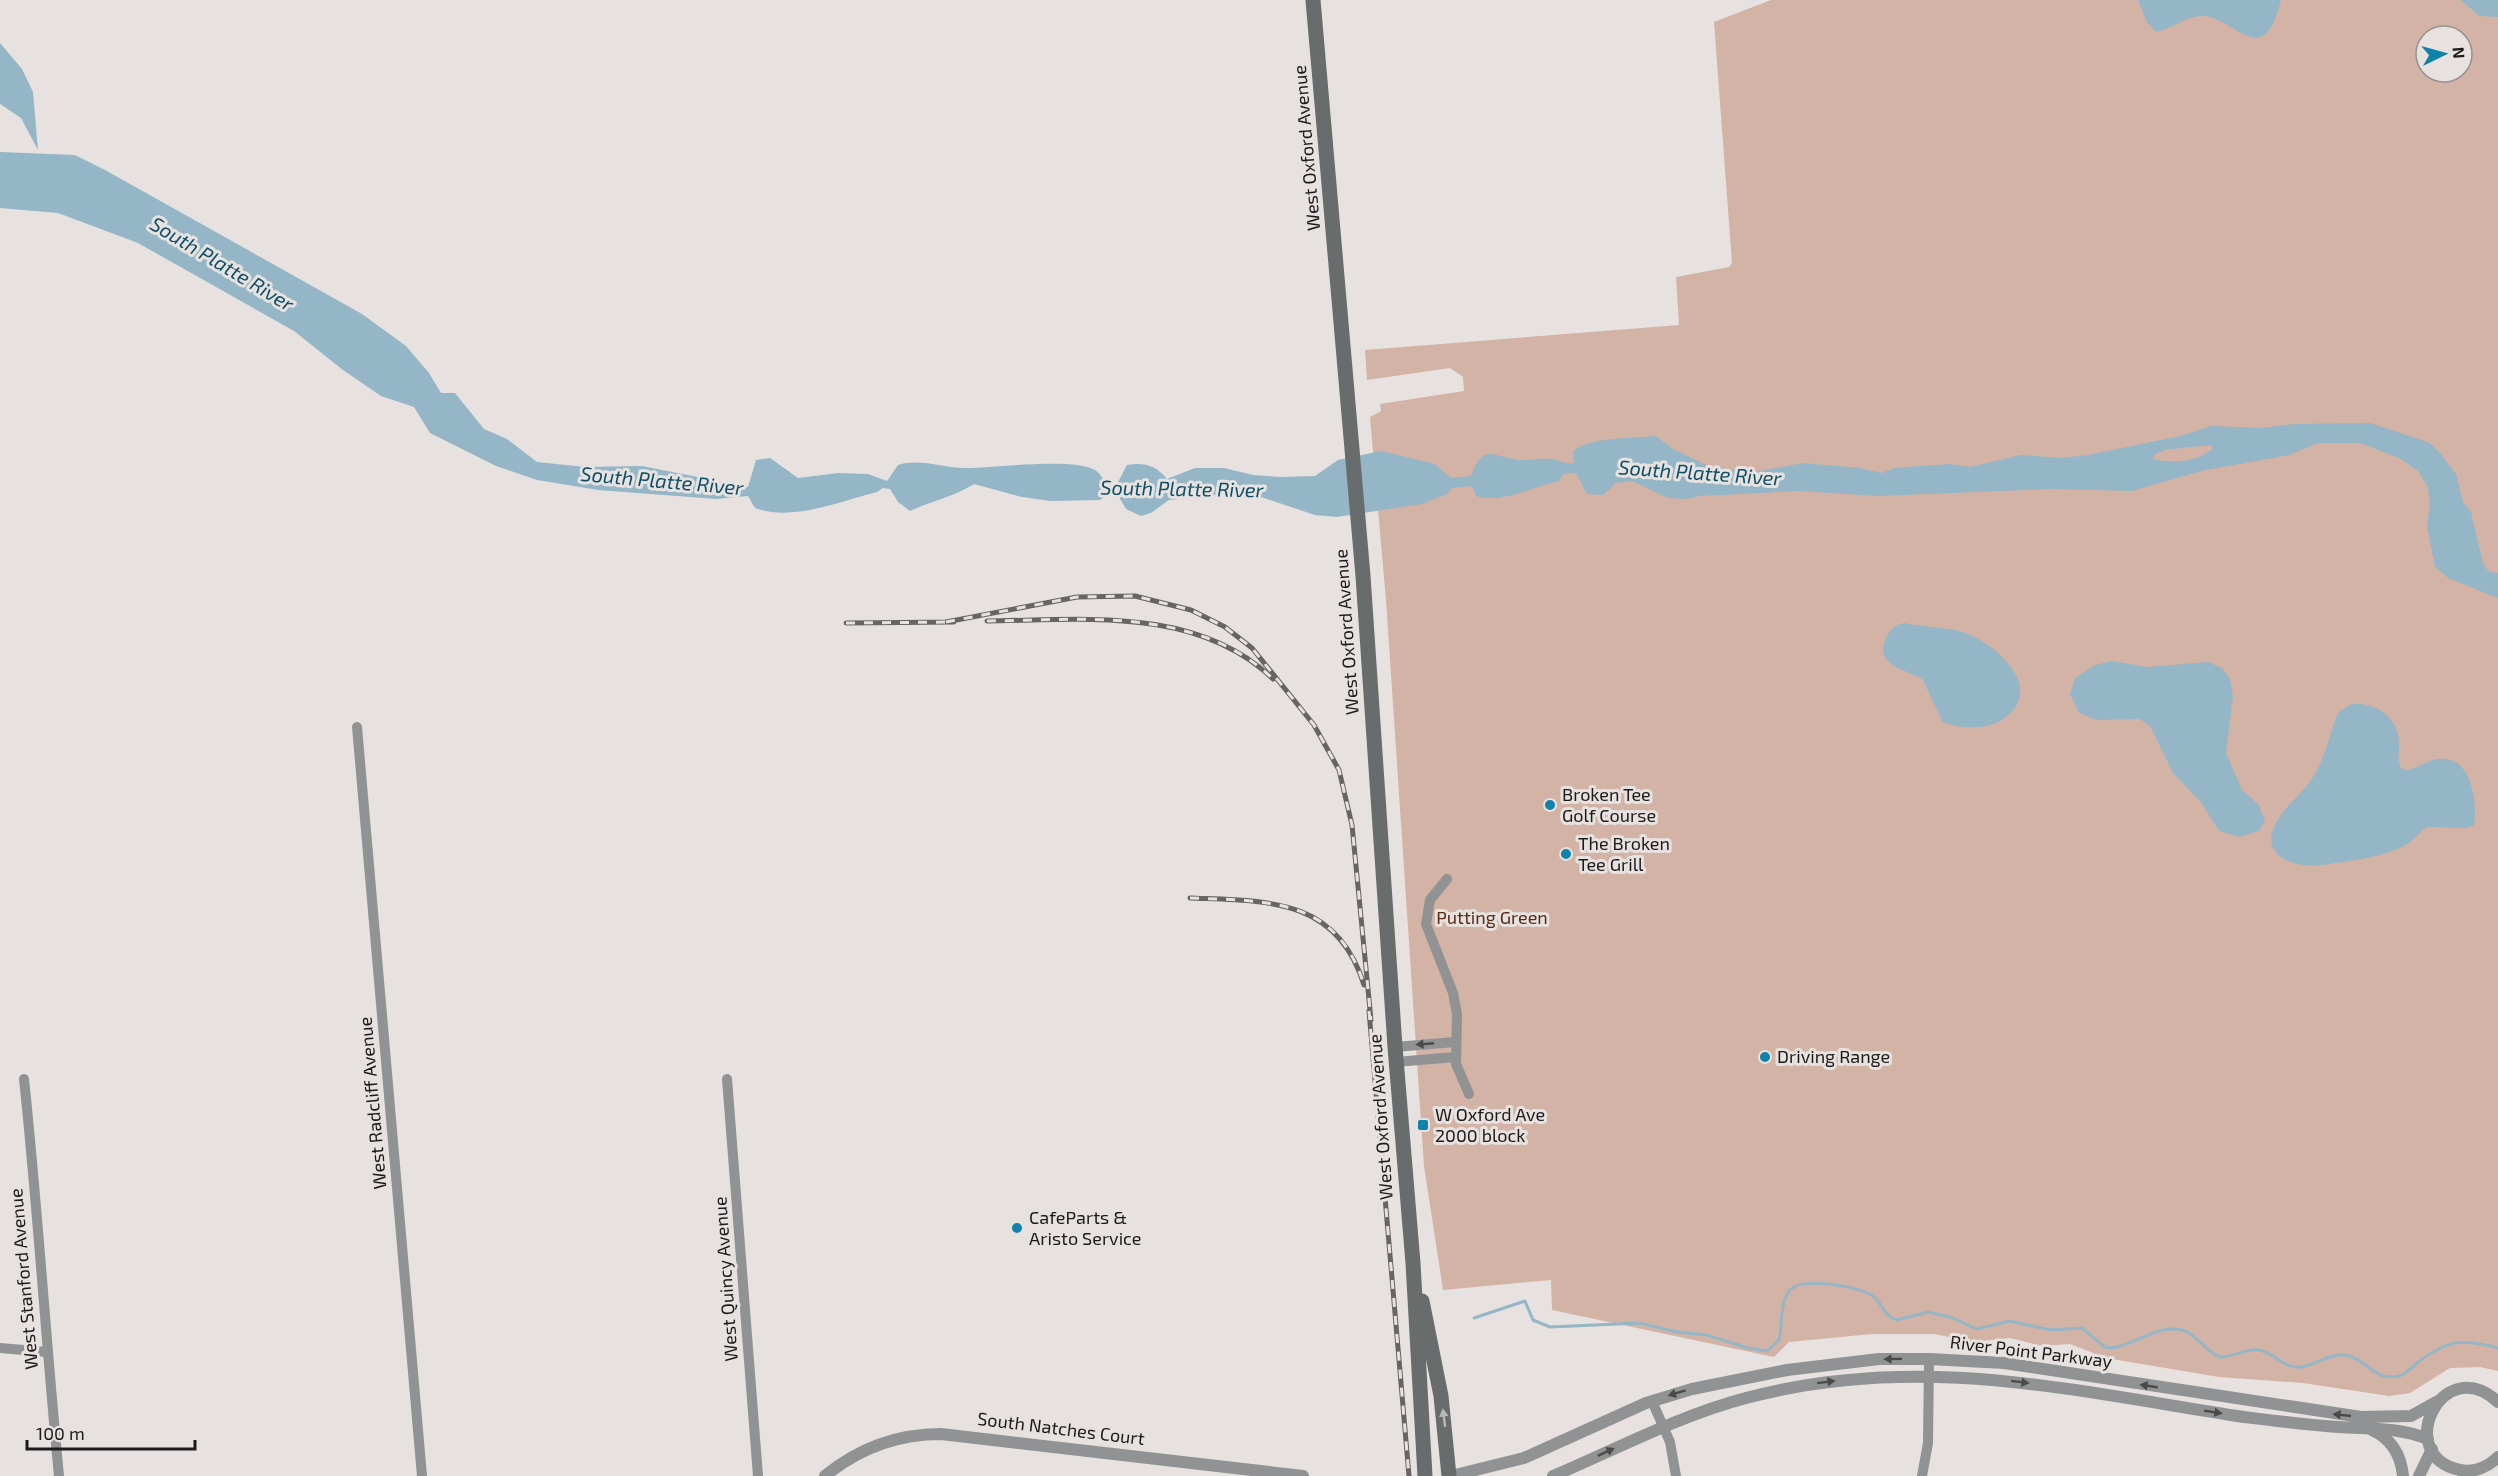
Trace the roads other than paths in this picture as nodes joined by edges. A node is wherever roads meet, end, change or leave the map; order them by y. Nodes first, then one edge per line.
1 (1312, 0) edge
2 (357, 727) dead end
3 (1447, 879) dead end
4 (1455, 1042) junction
5 (1395, 1054) junction
6 (1455, 1057) junction
7 (24, 1078) dead end
8 (727, 1079) dead end
9 (1469, 1094) dead end
10 (1413, 1263) junction
11 (0, 1348) edge
12 (47, 1352) junction
13 (1929, 1359) junction
14 (1929, 1375) junction
15 (2495, 1398) edge
16 (1652, 1401) junction
17 (2438, 1401) junction
18 (1664, 1426) junction
19 (2366, 1428) junction
20 (2430, 1444) junction
21 (2498, 1456) edge
22 (2481, 1468) junction
23 (2463, 1470) junction
24 (2498, 1472) edge
25 (59, 1476) edge
26 (422, 1476) edge
27 (758, 1476) edge
28 (825, 1476) edge
29 (1303, 1476) edge
30 (1425, 1476) edge
31 (1450, 1476) edge
32 (1553, 1476) edge
33 (1676, 1476) edge
34 (1922, 1476) edge
35 (2403, 1476) edge
36 (2419, 1476) edge
37 (2441, 1476) edge

1 - 5 main road, West Oxford Avenue
2 - 26 street, West Radcliff Avenue
3 - 4 street
4 -> 5 street
4 - 6 street
5 - 6 street
5 - 10 main road, West Oxford Avenue
6 - 9 street
7 - 12 street, West Stanford Avenue
8 - 27 street, West Quincy Avenue
10 - 30 main road, West Oxford Avenue
31 -> 10 main road, West Oxford Avenue
11 - 12 street
12 - 25 street, West Stanford Avenue
13 - 14 street
13 -> 16 street, River Point Parkway
17 -> 13 street, River Point Parkway
18 -> 14 street, River Point Parkway
14 -> 19 street, River Point Parkway
14 - 34 street
15 - 17 street, River Point Parkway
16 - 18 street
16 - 31 street, River Point Parkway
17 - 20 street
32 -> 18 street, River Point Parkway
18 - 33 street
19 - 20 street, River Point Parkway
19 - 35 street
20 - 23 street
20 - 36 street
21 - 22 street
22 - 23 street
22 - 24 street
23 - 37 street
28 - 29 street, South Natches Court

